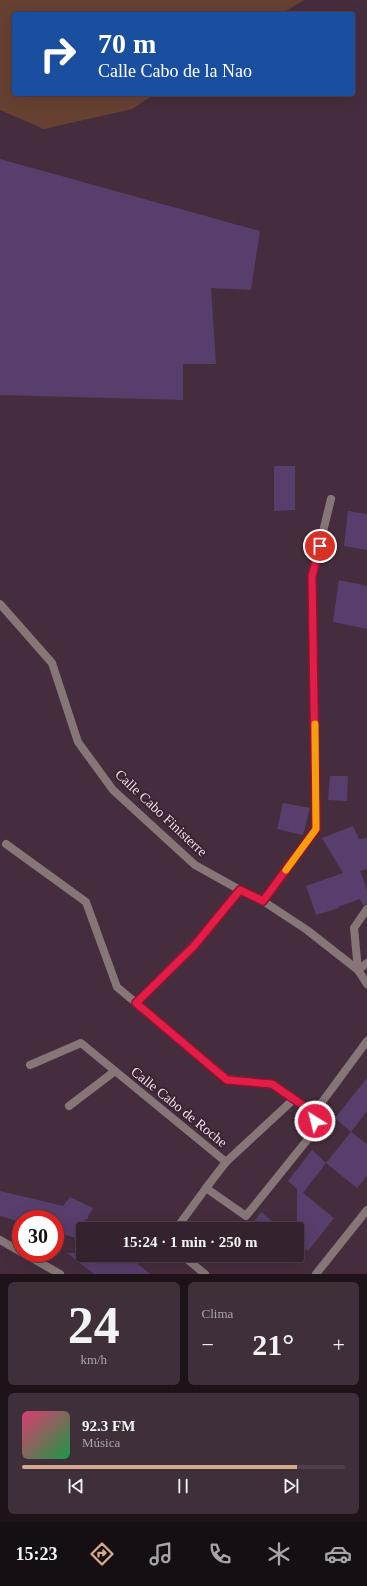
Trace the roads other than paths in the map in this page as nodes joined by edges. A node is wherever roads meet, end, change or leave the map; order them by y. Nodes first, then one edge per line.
1 (332, 499) dead end
2 (0, 604) edge
3 (6, 844) dead end
4 (240, 890) junction
5 (263, 901) junction
6 (367, 909) edge
7 (367, 963) edge
8 (358, 970) junction
9 (367, 984) edge
10 (136, 1003) junction
11 (367, 1041) edge
12 (30, 1065) dead end
13 (115, 1071) junction
14 (294, 1099) junction
15 (69, 1106) dead end
16 (314, 1113) junction
17 (226, 1162) junction
18 (206, 1188) junction
19 (367, 1210) edge
20 (181, 1222) edge
21 (0, 1240) edge
22 (12, 1247) edge
23 (39, 1262) edge
24 (190, 1262) edge
25 (60, 1274) edge
26 (205, 1274) edge
27 (316, 1274) edge

1 - 5 street
2 - 4 street, Calle Cabo Finisterre
3 - 10 street
4 - 5 street, Calle Cabo Finisterre
4 - 10 street
5 - 8 street, Calle Cabo Finisterre
6 - 8 street
7 - 8 street
8 - 9 street, Calle Cabo Finisterre
10 - 14 street
11 - 16 street
12 - 13 street, Calle Cabo de Roche
13 - 15 street, Calle Cabo de Roche
13 - 17 street, Calle Cabo de Roche
14 - 16 street
14 - 17 street
16 - 18 street
17 - 18 street
18 - 20 street
19 - 27 street
21 - 22 street
23 - 25 street
24 - 26 street

